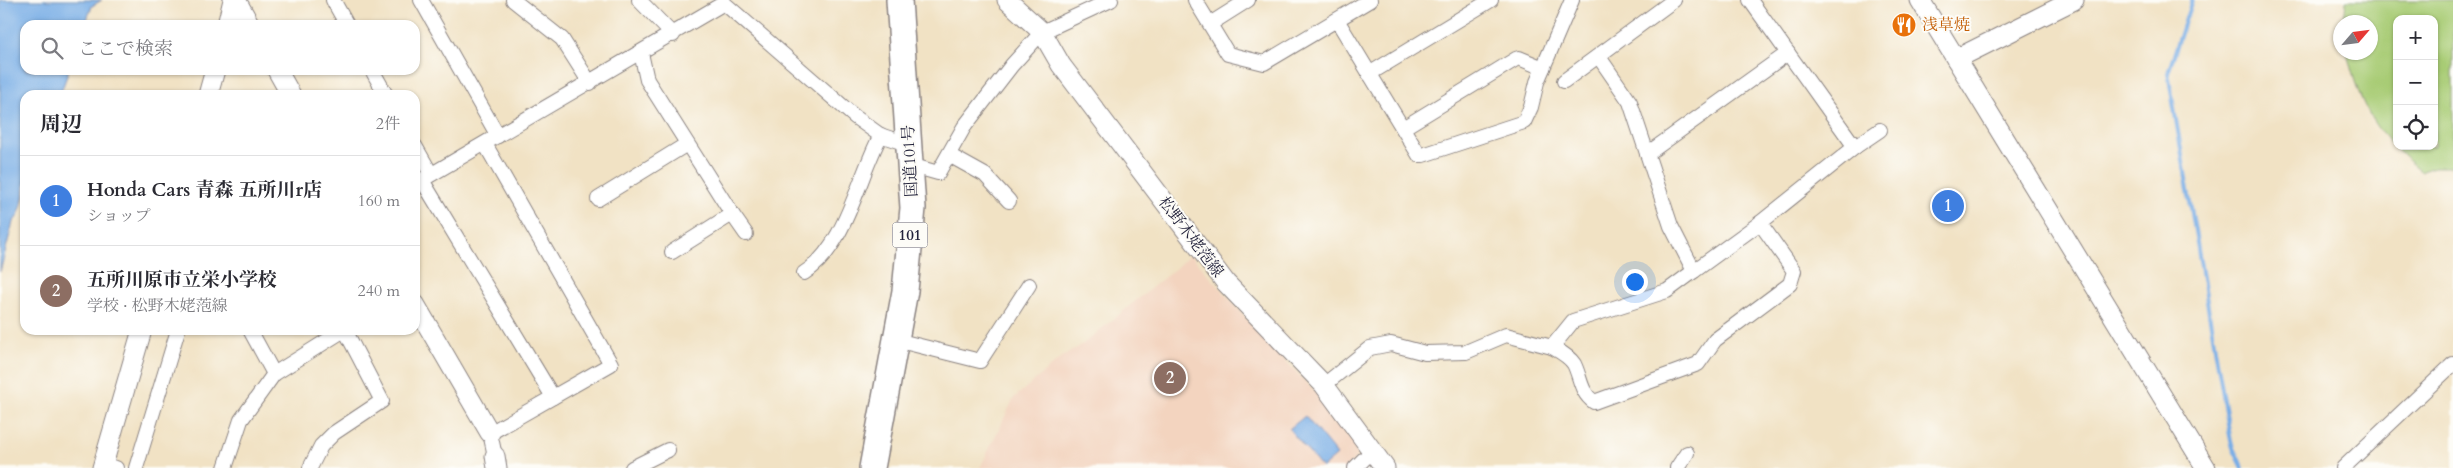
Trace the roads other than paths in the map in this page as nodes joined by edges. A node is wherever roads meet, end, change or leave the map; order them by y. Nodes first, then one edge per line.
1 (234, 0) edge
2 (332, 0) edge
3 (421, 0) edge
4 (513, 0) edge
5 (639, 0) edge
6 (900, 0) edge
7 (1007, 0) edge
8 (1111, 0) edge
9 (1195, 0) edge
10 (1248, 0) edge
11 (1370, 0) edge
12 (1491, 0) edge
13 (1572, 0) edge
14 (1674, 0) edge
15 (1750, 0) edge
16 (1920, 0) edge
17 (2074, 0) edge
18 (723, 1) edge
19 (228, 20) edge
20 (247, 20) edge
21 (344, 20) edge
22 (1337, 20) junction
23 (1210, 24) junction
24 (1042, 32) junction
25 (673, 35) junction
26 (641, 53) junction
27 (1788, 53) junction
28 (1599, 56) junction
29 (1956, 59) junction
30 (1543, 68) junction
31 (1370, 74) junction
32 (214, 75) edge
33 (279, 75) edge
34 (375, 75) edge
35 (1564, 81) dead end
36 (590, 83) junction
37 (209, 90) edge
38 (288, 90) edge
39 (383, 90) edge
40 (1403, 128) junction
41 (1880, 130) dead end
42 (880, 135) junction
43 (498, 136) junction
44 (485, 144) junction
45 (687, 144) junction
46 (1855, 147) junction
47 (1647, 154) junction
48 (910, 155) junction
49 (949, 155) junction
50 (420, 167) edge
51 (423, 179) edge
52 (598, 199) dead end
53 (1009, 201) dead end
54 (732, 214) junction
55 (1760, 223) junction
56 (746, 234) dead end
57 (672, 252) dead end
58 (1694, 271) junction
59 (804, 273) dead end
60 (1029, 285) dead end
61 (420, 313) edge
62 (141, 335) edge
63 (176, 335) edge
64 (253, 335) edge
65 (336, 335) edge
66 (347, 335) edge
67 (896, 340) junction
68 (1552, 346) junction
69 (2453, 364) edge
70 (274, 374) junction
71 (1324, 385) junction
72 (553, 397) junction
73 (490, 433) junction
74 (668, 450) dead end
75 (1372, 451) junction
76 (1687, 453) dead end
77 (496, 462) edge
78 (107, 467) edge
79 (136, 468) edge
80 (224, 468) edge
81 (310, 468) edge
82 (632, 468) edge
83 (872, 468) edge
84 (1355, 468) edge
85 (1385, 468) edge
86 (1677, 468) edge
87 (2206, 468) edge
88 (2343, 468) edge

1 - 19 street
1 - 20 street
2 - 21 street
3 - 43 street
4 - 36 street
5 - 25 street
6 - 48 highway, 国道101号 / 101
7 - 24 street, 松野木姥萢線
8 - 24 street
9 - 23 street
10 - 23 street
11 - 22 street
12 - 31 street
13 - 30 street
14 - 28 street
15 - 27 street
16 - 29 street
17 - 29 street
18 - 25 street
18 - 42 street
22 - 23 street
22 - 31 street
24 - 49 street
24 - 71 street, 松野木姥萢線
25 - 26 street
26 - 36 street
26 - 45 street
27 - 46 street
27 - 47 street
28 - 35 street
28 - 47 street
29 - 87 street
30 - 40 street
30 - 40 street
31 - 40 street
32 - 37 street
33 - 38 street
34 - 39 street
36 - 43 street
41 - 46 street
42 - 48 street
42 - 59 street
43 - 44 street
44 - 51 street
44 - 72 street
45 - 52 street
45 - 54 street
46 - 55 street
47 - 58 street
48 - 49 street
48 - 67 highway, 国道101号 / 101
49 - 53 street
50 - 51 street
51 - 72 street
54 - 56 street
54 - 57 street
55 - 58 street
55 - 68 street
58 - 68 street
60 - 67 street
61 - 73 street
62 - 78 street
63 - 79 street
64 - 70 street
65 - 70 street
66 - 81 street
67 - 83 highway, 国道101号 / 101
68 - 71 street
69 - 88 street
70 - 80 street
71 - 75 street, 松野木姥萢線
72 - 73 street
73 - 77 street
74 - 82 street
75 - 84 street
75 - 85 street, 松野木姥萢線
76 - 86 street

